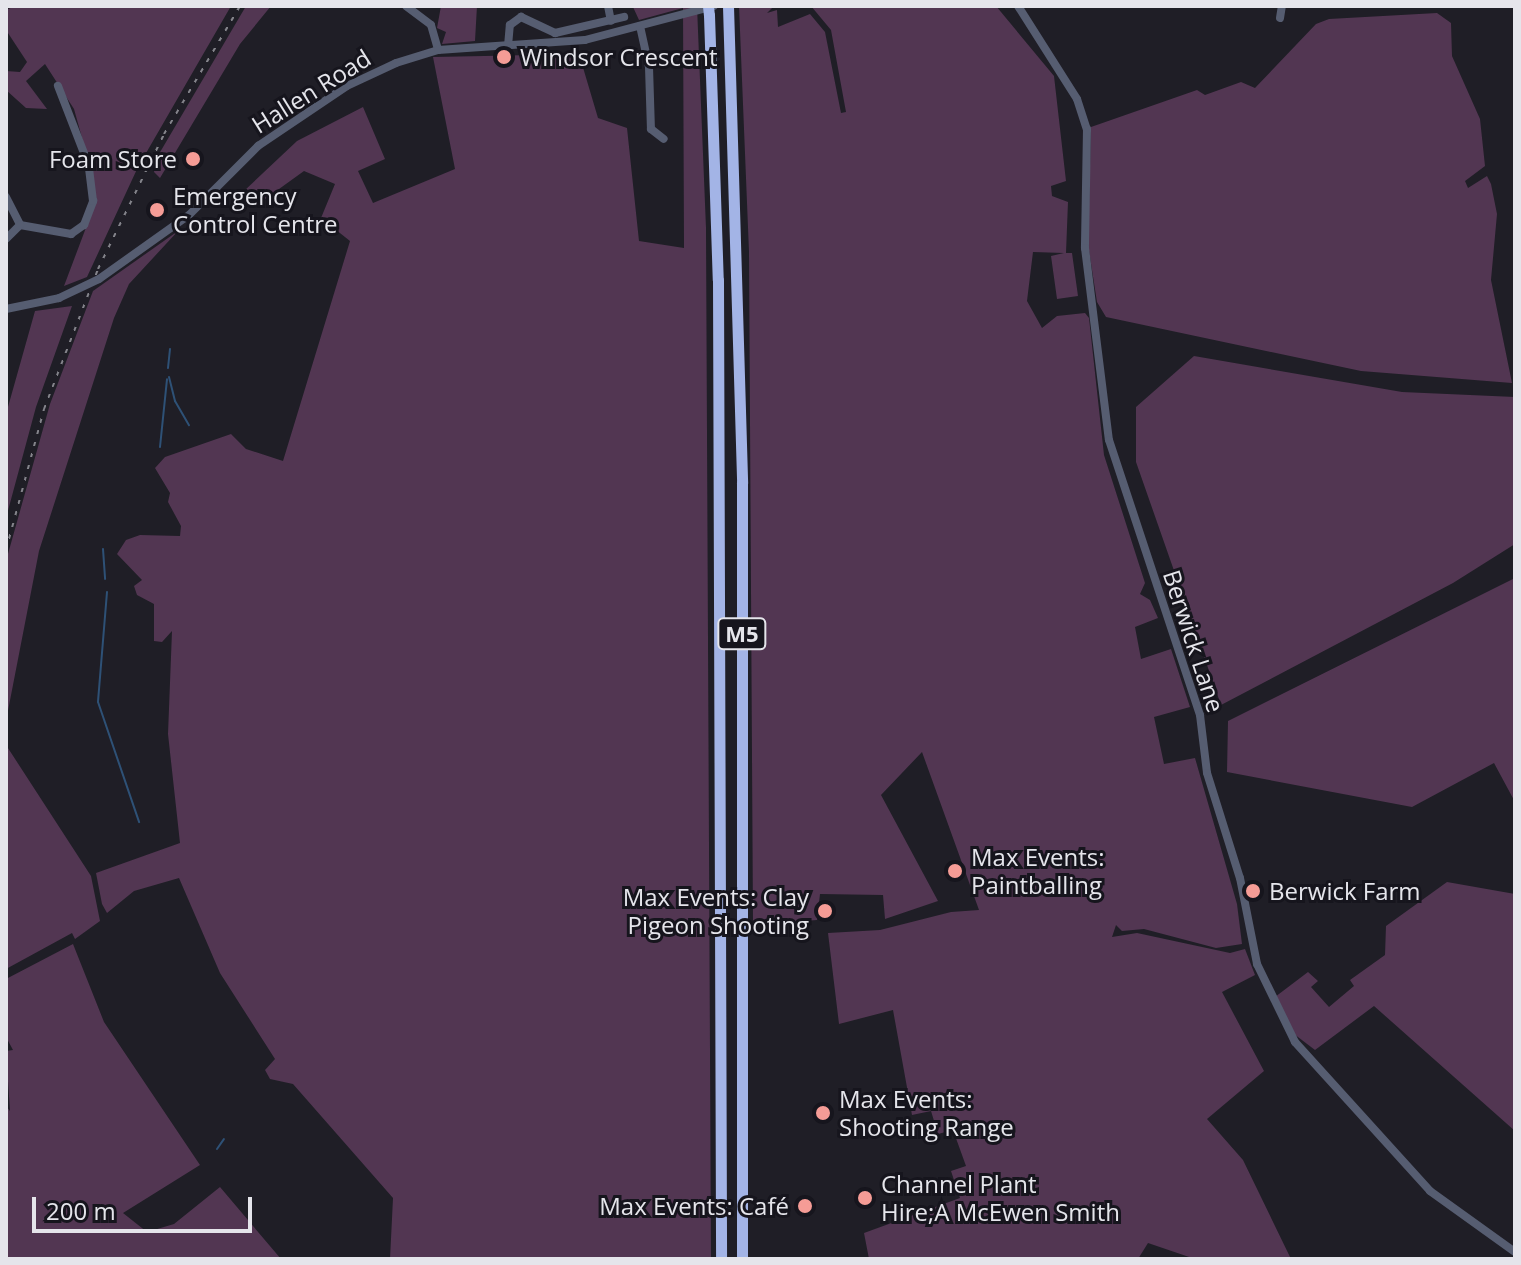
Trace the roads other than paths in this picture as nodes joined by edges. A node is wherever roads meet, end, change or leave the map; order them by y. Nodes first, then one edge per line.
1 (406, 6) edge
2 (520, 6) edge
3 (608, 6) edge
4 (1018, 6) edge
5 (1282, 6) edge
6 (728, 8) edge
7 (710, 9) edge
8 (521, 17) junction
9 (624, 17) dead end
10 (1280, 18) dead end
11 (611, 21) junction
12 (640, 26) junction
13 (508, 46) junction
14 (438, 50) junction
15 (58, 86) dead end
16 (664, 139) dead end
17 (6, 197) edge
18 (20, 225) junction
19 (6, 239) edge
20 (6, 309) edge
21 (1515, 1252) edge
22 (721, 1259) edge
23 (742, 1259) edge

1 - 14 street
2 - 8 street
3 - 11 street
4 - 21 street, Berwick Lane
5 - 10 street
6 - 23 highway, M5
7 - 12 street, Hallen Road
7 - 22 highway, M5
8 - 11 street
8 - 13 street
9 - 11 street
12 - 13 street, Hallen Road
12 - 16 street
13 - 14 street, Hallen Road
14 - 20 street, Hallen Road, bridge
15 - 18 street
17 - 18 street
18 - 19 street

